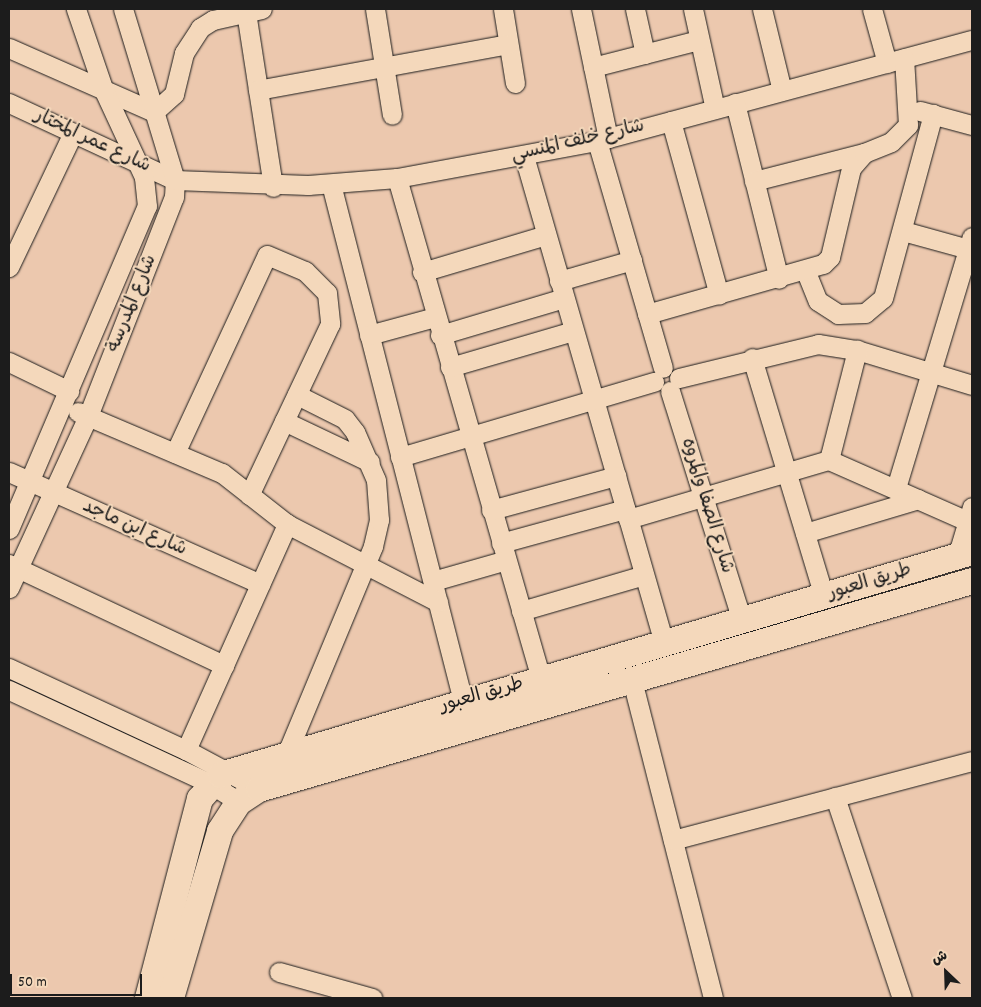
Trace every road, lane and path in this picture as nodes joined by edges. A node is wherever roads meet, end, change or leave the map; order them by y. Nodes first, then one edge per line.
1 (76, 9) edge
2 (123, 9) edge
3 (374, 9) edge
4 (502, 9) edge
5 (581, 9) edge
6 (636, 9) edge
7 (693, 9) edge
8 (762, 9) edge
9 (872, 9) edge
10 (254, 11) edge
11 (699, 40) junction
12 (972, 40) edge
13 (508, 44) junction
14 (9, 48) edge
15 (645, 54) junction
16 (896, 61) junction
17 (384, 67) junction
18 (593, 67) junction
19 (515, 83) dead end
20 (258, 90) junction
21 (104, 91) junction
22 (782, 91) junction
23 (9, 103) edge
24 (735, 103) junction
25 (909, 108) junction
26 (714, 109) junction
27 (154, 112) junction
28 (933, 114) junction
29 (392, 115) dead end
30 (671, 121) junction
31 (972, 125) edge
32 (73, 133) junction
33 (602, 140) junction
34 (864, 153) junction
35 (524, 156) junction
36 (139, 164) junction
37 (398, 178) junction
38 (176, 180) junction
39 (754, 181) junction
40 (332, 184) junction
41 (273, 187) junction
42 (904, 231) junction
43 (546, 235) junction
44 (971, 246) edge
45 (632, 260) junction
46 (9, 267) edge
47 (422, 272) junction
48 (806, 272) junction
49 (779, 279) junction
50 (561, 290) junction
51 (719, 295) junction
52 (648, 314) junction
53 (438, 326) junction
54 (573, 331) junction
55 (368, 335) junction
56 (857, 350) junction
57 (752, 358) junction
58 (9, 362) edge
59 (450, 367) junction
60 (931, 373) junction
61 (667, 380) junction
62 (972, 385) edge
63 (297, 395) junction
64 (66, 399) junction
65 (593, 400) junction
66 (88, 416) junction
67 (284, 421) junction
68 (470, 436) junction
69 (175, 453) junction
70 (400, 456) junction
71 (829, 460) junction
72 (370, 462) junction
73 (786, 471) junction
74 (9, 472) edge
75 (616, 476) junction
76 (29, 482) junction
77 (896, 488) junction
78 (53, 493) junction
79 (249, 495) junction
80 (703, 497) junction
81 (918, 499) junction
82 (491, 510) junction
83 (627, 514) junction
84 (970, 514) edge
85 (287, 524) junction
86 (9, 529) edge
87 (805, 534) junction
88 (504, 552) junction
89 (965, 555) edge
90 (366, 565) junction
91 (13, 566) edge
92 (644, 575) junction
93 (433, 581) junction
94 (968, 582) edge
95 (260, 584) junction
96 (9, 588) edge
97 (824, 597) junction
98 (438, 602) junction
99 (521, 612) junction
100 (742, 621) junction
101 (664, 643) junction
102 (224, 664) junction
103 (9, 668) edge
104 (541, 679) junction
105 (632, 680) junction
106 (9, 690) edge
107 (463, 701) junction
108 (186, 750) junction
109 (287, 753) junction
110 (972, 760) edge
111 (218, 777) junction
112 (249, 796) junction
113 (835, 797) junction
114 (673, 840) junction
115 (279, 972) dead end
116 (148, 998) edge
117 (171, 998) edge
118 (372, 998) edge
119 (713, 998) edge
120 (902, 998) edge

1 - 21 street, شارع المدرسة
2 - 27 street, شارع المدرسة
3 - 17 street
4 - 13 street
5 - 18 street, شارع الصفا والمروه
6 - 15 street
7 - 11 street
8 - 22 street
9 - 16 street
10 - 20 street
10 - 27 street
11 - 15 street
11 - 26 street
12 - 16 street, شارع خلف المنسي
13 - 17 street
13 - 19 street
14 - 21 street
15 - 18 street
16 - 22 street, شارع خلف المنسي
16 - 25 street
17 - 20 street
17 - 29 street
18 - 33 street, شارع الصفا والمروه
20 - 41 street
21 - 27 street
21 - 36 street, شارع المدرسة
22 - 24 street, شارع خلف المنسي
23 - 32 street, شارع عمر المختار
24 - 26 street, شارع خلف المنسي
24 - 39 street
25 - 28 street
25 - 34 street
26 - 30 street, شارع خلف المنسي
27 - 38 street, شارع المدرسة
28 - 31 street
28 - 42 street
30 - 33 street, شارع خلف المنسي
30 - 51 street
32 - 36 street, شارع عمر المختار
32 - 46 street
33 - 35 street, شارع خلف المنسي
33 - 45 street, شارع الصفا والمروه
34 - 39 street
34 - 48 street
35 - 37 street, شارع خلف المنسي
35 - 43 street
36 - 38 street, شارع عمر المختار
36 - 64 street, شارع المدرسة
37 - 40 street, شارع خلف المنسي
37 - 47 street
38 - 41 street, شارع خلف المنسي
38 - 66 street, شارع المدرسة
39 - 49 street
40 - 41 street, شارع خلف المنسي
40 - 55 street
42 - 44 street
42 - 48 street
43 - 47 street
43 - 50 street
44 - 60 street
45 - 50 street
45 - 52 street, شارع الصفا والمروه
47 - 53 street
48 - 49 street
49 - 51 street
50 - 53 street
50 - 54 street
51 - 52 street
52 - 61 street, شارع الصفا والمروه
53 - 55 street
53 - 59 street
54 - 59 street
54 - 65 street
55 - 70 street
56 - 57 street
56 - 60 street
56 - 71 street
57 - 61 street
57 - 73 street
58 - 64 street
59 - 68 street
60 - 62 street
60 - 77 street
61 - 65 street
61 - 80 street, شارع الصفا والمروه
63 - 67 street
63 - 69 street
63 - 72 street
64 - 66 street
64 - 76 street, شارع المدرسة
65 - 68 street
65 - 75 street
66 - 69 street
66 - 78 street, شارع المدرسة
67 - 72 street
67 - 79 street
68 - 70 street
68 - 82 street
69 - 79 street
70 - 93 street
71 - 73 street
71 - 77 street
72 - 90 street
73 - 80 street
73 - 87 street
74 - 76 street, شارع ابن ماجد
75 - 82 street
75 - 83 street
76 - 78 street, شارع ابن ماجد
76 - 86 street, شارع المدرسة
77 - 81 street
78 - 91 street, شارع المدرسة
78 - 95 street, شارع ابن ماجد
79 - 85 street
80 - 83 street
80 - 100 street, شارع الصفا والمروه
81 - 84 street
81 - 87 street
82 - 88 street
83 - 88 street
83 - 92 street
84 - 89 street
85 - 90 street
85 - 95 street
87 - 97 street
88 - 93 street
88 - 99 street
89 - 94 street
89 - 97 street, طريق العبور
90 - 98 street
90 - 109 street
91 - 96 street, شارع المدرسة
91 - 102 street
92 - 99 street
92 - 101 street
93 - 98 street
94 - 105 street, طريق العبور
95 - 102 street
97 - 100 street, طريق العبور
98 - 107 street
99 - 104 street
100 - 101 street, طريق العبور
101 - 104 street, طريق العبور
102 - 108 street
103 - 108 street
104 - 107 street, طريق العبور
105 - 112 street, طريق العبور
105 - 114 street
106 - 111 street
107 - 109 street, طريق العبور
108 - 111 street
109 - 111 street, طريق العبور
110 - 113 street
111 - 112 street
111 - 116 street
112 - 117 street
113 - 114 street
113 - 120 street
114 - 119 street
115 - 118 street

